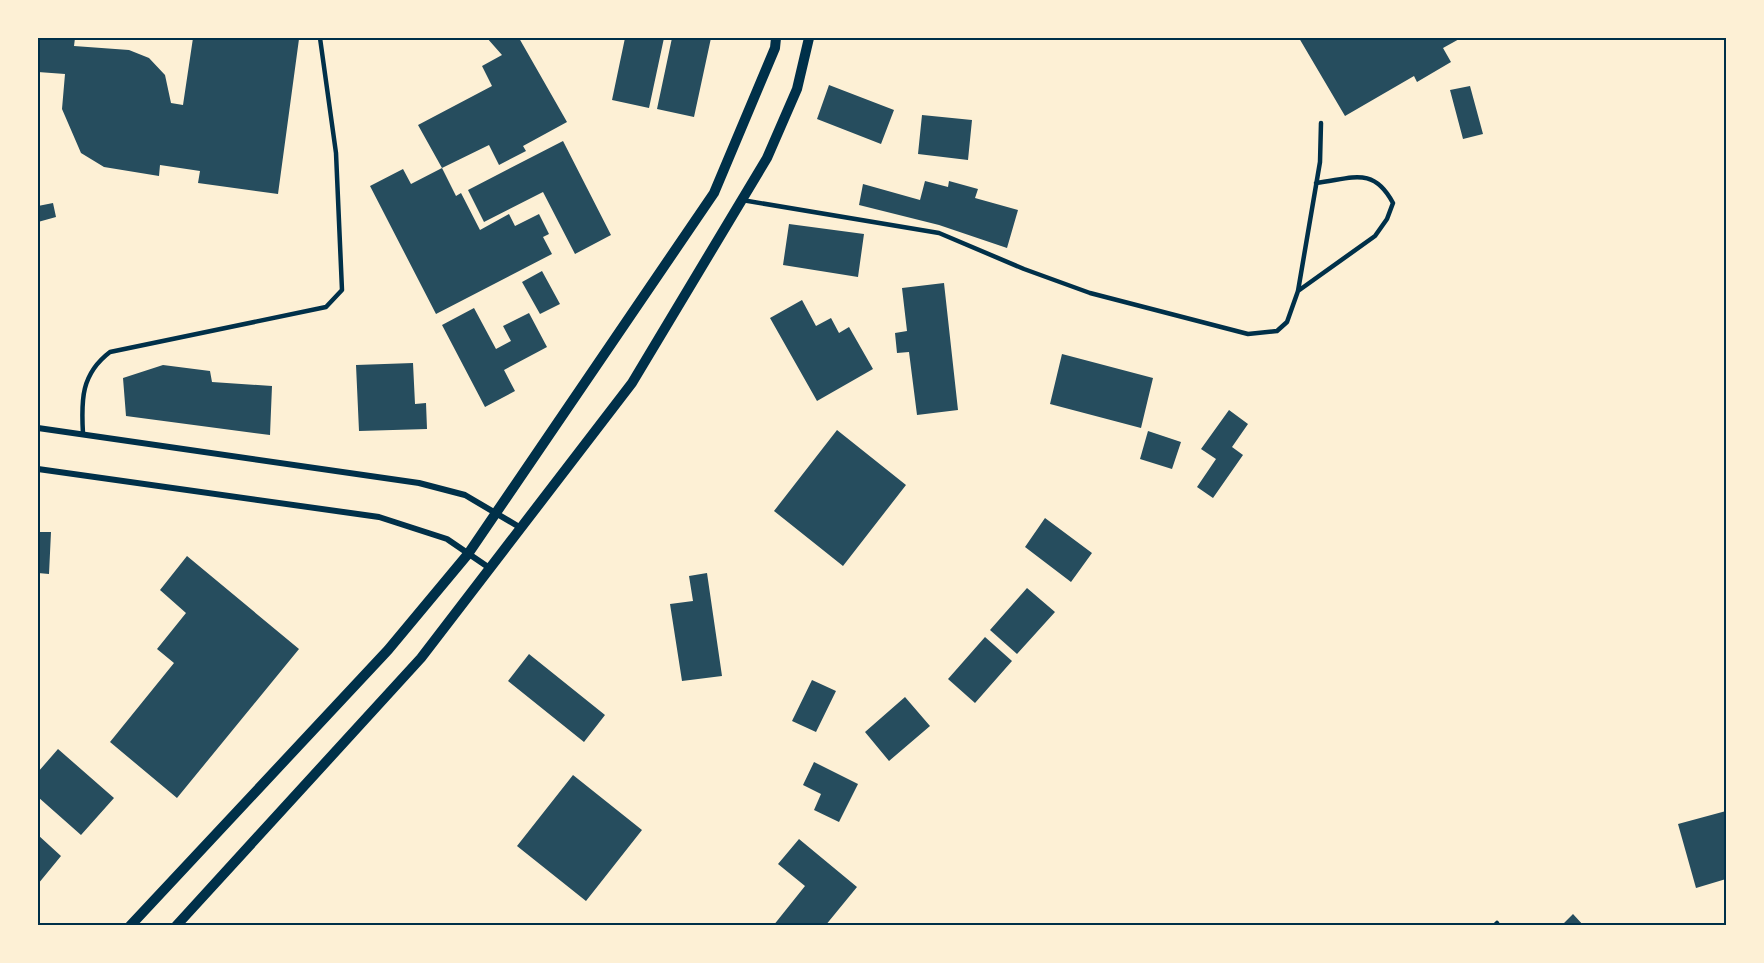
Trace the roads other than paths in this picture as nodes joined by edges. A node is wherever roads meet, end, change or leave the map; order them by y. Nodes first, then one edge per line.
1 (320, 38) edge
2 (776, 38) edge
3 (809, 38) edge
4 (1321, 123) dead end
5 (1316, 183) junction
6 (742, 200) junction
7 (1298, 291) junction
8 (38, 429) edge
9 (83, 434) junction
10 (38, 469) edge
11 (497, 513) junction
12 (521, 528) junction
13 (468, 554) junction
14 (488, 567) junction
15 (130, 926) edge
16 (176, 926) edge

1 - 9 lane
2 - 11 street
3 - 6 street
4 - 5 lane
5 - 7 lane
5 - 7 lane
6 - 7 lane
6 - 12 street
8 - 9 street
9 - 11 street
10 - 13 street
11 - 12 street
11 - 13 street
12 - 14 street
13 - 14 street
13 - 15 street
14 - 16 street

